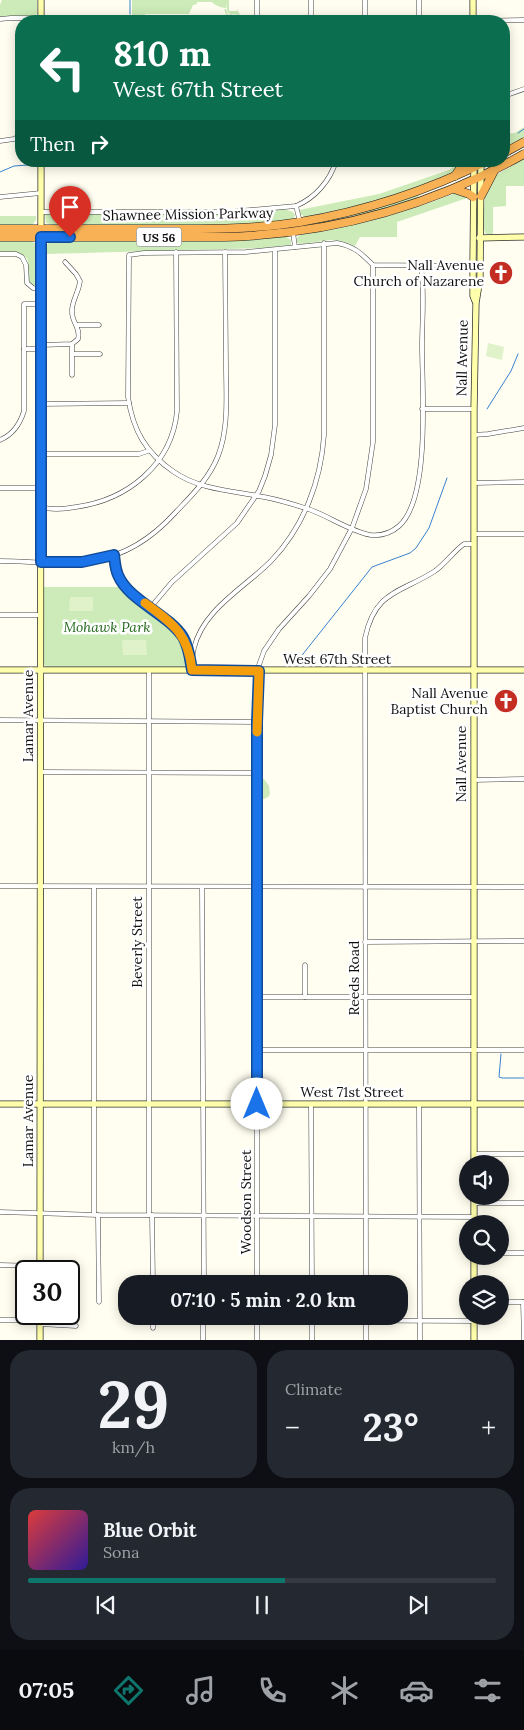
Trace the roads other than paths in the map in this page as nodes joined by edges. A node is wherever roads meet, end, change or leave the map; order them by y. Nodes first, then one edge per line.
1 (41, 0) edge
2 (257, 0) edge
3 (311, 0) edge
4 (365, 0) edge
5 (419, 0) edge
6 (473, 0) edge
7 (41, 15) edge
8 (257, 15) edge
9 (311, 15) edge
10 (365, 15) edge
11 (419, 15) edge
12 (473, 15) edge
13 (0, 19) edge
14 (15, 19) edge
15 (510, 20) edge
16 (524, 20) edge
17 (524, 89) edge
18 (510, 94) edge
19 (15, 138) edge
20 (0, 141) edge
21 (524, 142) edge
22 (510, 149) edge
23 (524, 154) edge
24 (510, 162) edge
25 (41, 167) edge
26 (333, 167) edge
27 (461, 167) edge
28 (472, 167) edge
29 (478, 167) edge
30 (480, 167) edge
31 (501, 167) edge
32 (494, 171) junction
33 (455, 176) junction
34 (481, 177) junction
35 (473, 181) junction
36 (454, 189) junction
37 (40, 193) junction
38 (0, 197) edge
39 (477, 197) junction
40 (296, 206) junction
41 (41, 212) junction
42 (300, 222) junction
43 (0, 229) edge
44 (293, 232) junction
45 (41, 233) junction
46 (524, 237) edge
47 (0, 238) edge
48 (473, 238) junction
49 (480, 238) junction
50 (324, 243) junction
51 (295, 247) junction
52 (274, 250) junction
53 (176, 252) junction
54 (226, 252) junction
55 (0, 254) edge
56 (65, 262) dead end
57 (374, 266) junction
58 (421, 266) junction
59 (473, 266) junction
60 (41, 288) junction
61 (476, 303) junction
62 (40, 304) junction
63 (77, 325) junction
64 (99, 325) dead end
65 (72, 344) junction
66 (42, 347) junction
67 (24, 349) junction
68 (73, 354) junction
69 (100, 354) dead end
70 (72, 375) dead end
71 (129, 403) junction
72 (41, 404) junction
73 (422, 409) junction
74 (474, 410) junction
75 (524, 428) edge
76 (474, 435) junction
77 (0, 440) edge
78 (148, 451) junction
79 (41, 454) junction
80 (159, 461) junction
81 (524, 482) edge
82 (474, 483) junction
83 (201, 485) junction
84 (41, 486) junction
85 (0, 488) edge
86 (256, 496) junction
87 (41, 506) junction
88 (306, 508) junction
89 (352, 528) junction
90 (474, 534) junction
91 (524, 534) edge
92 (474, 544) junction
93 (114, 555) junction
94 (0, 560) edge
95 (41, 562) junction
96 (151, 608) junction
97 (41, 614) junction
98 (0, 615) edge
99 (187, 644) junction
100 (195, 644) junction
101 (0, 670) edge
102 (40, 670) junction
103 (149, 670) junction
104 (192, 670) junction
105 (524, 670) edge
106 (259, 671) junction
107 (365, 671) junction
108 (474, 671) junction
109 (0, 720) edge
110 (40, 721) junction
111 (148, 722) junction
112 (257, 722) junction
113 (40, 772) junction
114 (148, 772) junction
115 (257, 773) junction
116 (524, 779) edge
117 (474, 780) junction
118 (0, 886) edge
119 (40, 886) junction
120 (94, 887) junction
121 (149, 887) junction
122 (202, 887) junction
123 (257, 887) junction
124 (365, 887) junction
125 (524, 887) edge
126 (474, 888) junction
127 (524, 941) edge
128 (365, 942) junction
129 (474, 942) junction
130 (516, 942) junction
131 (524, 946) edge
132 (305, 965) dead end
133 (366, 996) junction
134 (257, 997) junction
135 (305, 997) junction
136 (473, 997) junction
137 (524, 1044) edge
138 (257, 1050) junction
139 (366, 1050) junction
140 (518, 1050) junction
141 (524, 1050) edge
142 (473, 1051) junction
143 (0, 1104) edge
144 (40, 1104) junction
145 (94, 1104) junction
146 (149, 1104) junction
147 (203, 1104) junction
148 (257, 1104) junction
149 (312, 1104) junction
150 (524, 1104) edge
151 (365, 1105) junction
152 (419, 1105) junction
153 (474, 1105) junction
154 (474, 1154) joint
155 (524, 1154) edge
156 (509, 1202) edge
157 (524, 1203) edge
158 (0, 1212) edge
159 (40, 1214) junction
160 (96, 1215) junction
161 (151, 1215) junction
162 (203, 1216) junction
163 (257, 1216) junction
164 (311, 1216) junction
165 (365, 1217) junction
166 (419, 1217) junction
167 (459, 1217) edge
168 (524, 1252) edge
169 (509, 1253) edge
170 (40, 1260) edge
171 (0, 1265) edge
172 (15, 1266) edge
173 (153, 1275) edge
174 (204, 1275) edge
175 (257, 1275) edge
176 (312, 1275) edge
177 (366, 1275) edge
178 (99, 1302) dead end
179 (509, 1302) edge
180 (524, 1302) edge
181 (459, 1319) edge
182 (0, 1320) edge
183 (15, 1320) edge
184 (408, 1320) edge
185 (420, 1321) junction
186 (40, 1325) edge
187 (71, 1325) edge
188 (203, 1325) edge
189 (257, 1325) edge
190 (312, 1325) edge
191 (366, 1325) edge
192 (474, 1325) edge
193 (76, 1326) dead end
194 (40, 1340) edge
195 (203, 1340) edge
196 (257, 1340) edge
197 (312, 1340) edge
198 (366, 1340) edge
199 (420, 1340) edge
200 (474, 1340) edge
201 (524, 1340) edge

1 - 7 street
2 - 8 street
3 - 9 street
4 - 10 street
5 - 11 street
6 - 12 street
13 - 14 street
15 - 16 street
17 - 18 street
19 - 20 street
21 - 22 highway
23 - 24 highway, Shawnee Mission Parkway / US 56
25 - 37 street, Lamar Avenue
26 - 40 street
27 - 33 highway
28 - 33 highway, Shawnee Mission Parkway / US 56
29 - 35 street, Nall Avenue
30 - 34 street, Nall Avenue
31 - 32 highway, Shawnee Mission Parkway / US 56
32 - 34 highway, Shawnee Mission Parkway / US 56
32 - 39 highway
33 - 42 highway, Shawnee Mission Parkway / US 56
34 - 35 highway, Shawnee Mission Parkway / US 56
34 - 39 street, Nall Avenue
35 - 36 highway, Shawnee Mission Parkway / US 56
35 - 39 street, Nall Avenue
36 - 39 highway
36 - 44 highway, Shawnee Mission Parkway / US 56
37 - 38 street
37 - 41 street, Lamar Avenue
39 - 48 street, Nall Avenue
39 - 49 street, Nall Avenue
40 - 41 street
40 - 42 street
41 - 45 street, Lamar Avenue
42 - 45 highway, Shawnee Mission Parkway / US 56
43 - 45 highway, Shawnee Mission Parkway / US 56
44 - 45 highway, Shawnee Mission Parkway / US 56
44 - 51 street
45 - 47 highway, Shawnee Mission Parkway / US 56
45 - 60 street, Lamar Avenue
46 - 49 street
48 - 49 street
48 - 59 street, Nall Avenue
49 - 61 street, Nall Avenue
50 - 51 street
50 - 57 street
50 - 88 street
51 - 52 street
52 - 54 street
52 - 86 street
53 - 54 street
53 - 71 street
53 - 80 street
54 - 83 street
55 - 60 street
56 - 63 street
57 - 58 street
57 - 89 street, Woodson Street
58 - 59 street
58 - 73 street
59 - 61 street, Nall Avenue
60 - 62 street, Lamar Avenue
61 - 74 street, Nall Avenue
62 - 66 street, Lamar Avenue
62 - 67 street
63 - 64 street
63 - 65 street
65 - 66 street
65 - 68 street
66 - 67 street
66 - 72 street, Lamar Avenue
67 - 77 street
68 - 69 street
68 - 70 street
71 - 72 street
71 - 78 street
72 - 79 street, Lamar Avenue
73 - 74 street
73 - 89 street
74 - 76 street, Nall Avenue
75 - 76 street
76 - 82 street, Nall Avenue
78 - 79 street
78 - 80 street
79 - 84 street, Lamar Avenue
80 - 83 street
80 - 87 street
81 - 82 street
82 - 90 street, Nall Avenue
83 - 86 street
83 - 93 street
84 - 85 street
84 - 87 street, Lamar Avenue
86 - 88 street
86 - 96 street
87 - 95 street, Lamar Avenue
88 - 89 street
88 - 100 street
89 - 106 street, Woodson Street
90 - 91 street
90 - 92 street, Nall Avenue
92 - 107 street, Reeds Road
92 - 108 street, Nall Avenue
93 - 95 street
93 - 96 street
94 - 95 street
95 - 97 street, Lamar Avenue
96 - 99 street
97 - 98 street
97 - 102 street, Lamar Avenue
99 - 100 street
99 - 104 street
100 - 104 street
101 - 102 street, West 67th Street
102 - 103 street, West 67th Street
102 - 110 street, Lamar Avenue
103 - 104 street, West 67th Street
103 - 111 street, Beverly Street
104 - 106 street, West 67th Street
105 - 108 street, West 67th Street
106 - 107 street, West 67th Street
106 - 112 street, Woodson Street
107 - 108 street, West 67th Street
107 - 124 street, Reeds Road
108 - 117 street, Nall Avenue
109 - 110 street
110 - 111 street
110 - 113 street, Lamar Avenue
111 - 112 street
111 - 114 street, Beverly Street
112 - 115 street, Woodson Street
113 - 114 street
113 - 119 street, Lamar Avenue
114 - 115 street
114 - 121 street, Beverly Street
115 - 123 street, Woodson Street
116 - 117 street
117 - 126 street, Nall Avenue
118 - 119 street
119 - 120 street
119 - 144 street, Lamar Avenue
120 - 121 street
120 - 145 street
121 - 122 street
121 - 146 street, Beverly Street
122 - 123 street
122 - 147 street
123 - 124 street
123 - 134 street, Woodson Street
124 - 126 street
124 - 128 street, Reeds Road
125 - 126 street
126 - 129 street, Nall Avenue
127 - 130 street
128 - 129 street
128 - 133 street, Reeds Road
129 - 130 street
129 - 136 street, Nall Avenue
130 - 131 street
132 - 135 street
133 - 135 street
133 - 136 street
133 - 139 street, Reeds Road
134 - 135 street
134 - 138 street, Woodson Street
136 - 142 street, Nall Avenue
137 - 140 street
138 - 139 street
138 - 148 street, Woodson Street
139 - 142 street
139 - 151 street, Reeds Road
140 - 141 street
140 - 142 street
142 - 153 street, Nall Avenue
143 - 144 street, West 71st Street
144 - 145 street, West 71st Street
144 - 159 street, Lamar Avenue
145 - 146 street, West 71st Street
145 - 160 street
146 - 147 street, West 71st Street
146 - 161 street, Beverly Street
147 - 148 street, West 71st Street
147 - 162 street
148 - 149 street, West 71st Street
148 - 163 street, Woodson Street
149 - 151 street, West 71st Street
149 - 164 street
150 - 153 street, West 71st Street
151 - 152 street, West 71st Street
151 - 165 street, Reeds Road
152 - 153 street, West 71st Street
152 - 166 street
153 - 154 street, Nall Avenue
154 - 155 street
156 - 157 street
158 - 159 street
159 - 160 street
159 - 170 street, Lamar Avenue
160 - 161 street
160 - 178 street
161 - 162 street
161 - 173 street, Beverly Street
162 - 163 street
162 - 174 street
163 - 164 street
163 - 175 street, Woodson Street
164 - 165 street
164 - 176 street
165 - 166 street
165 - 177 street, Reeds Road
166 - 167 street
166 - 185 street
168 - 169 street
171 - 172 street
179 - 180 street
180 - 201 street
181 - 185 street
182 - 183 street
184 - 185 street
185 - 199 street
186 - 194 street
187 - 193 street
188 - 195 street
189 - 196 street
190 - 197 street
191 - 198 street
192 - 200 street

